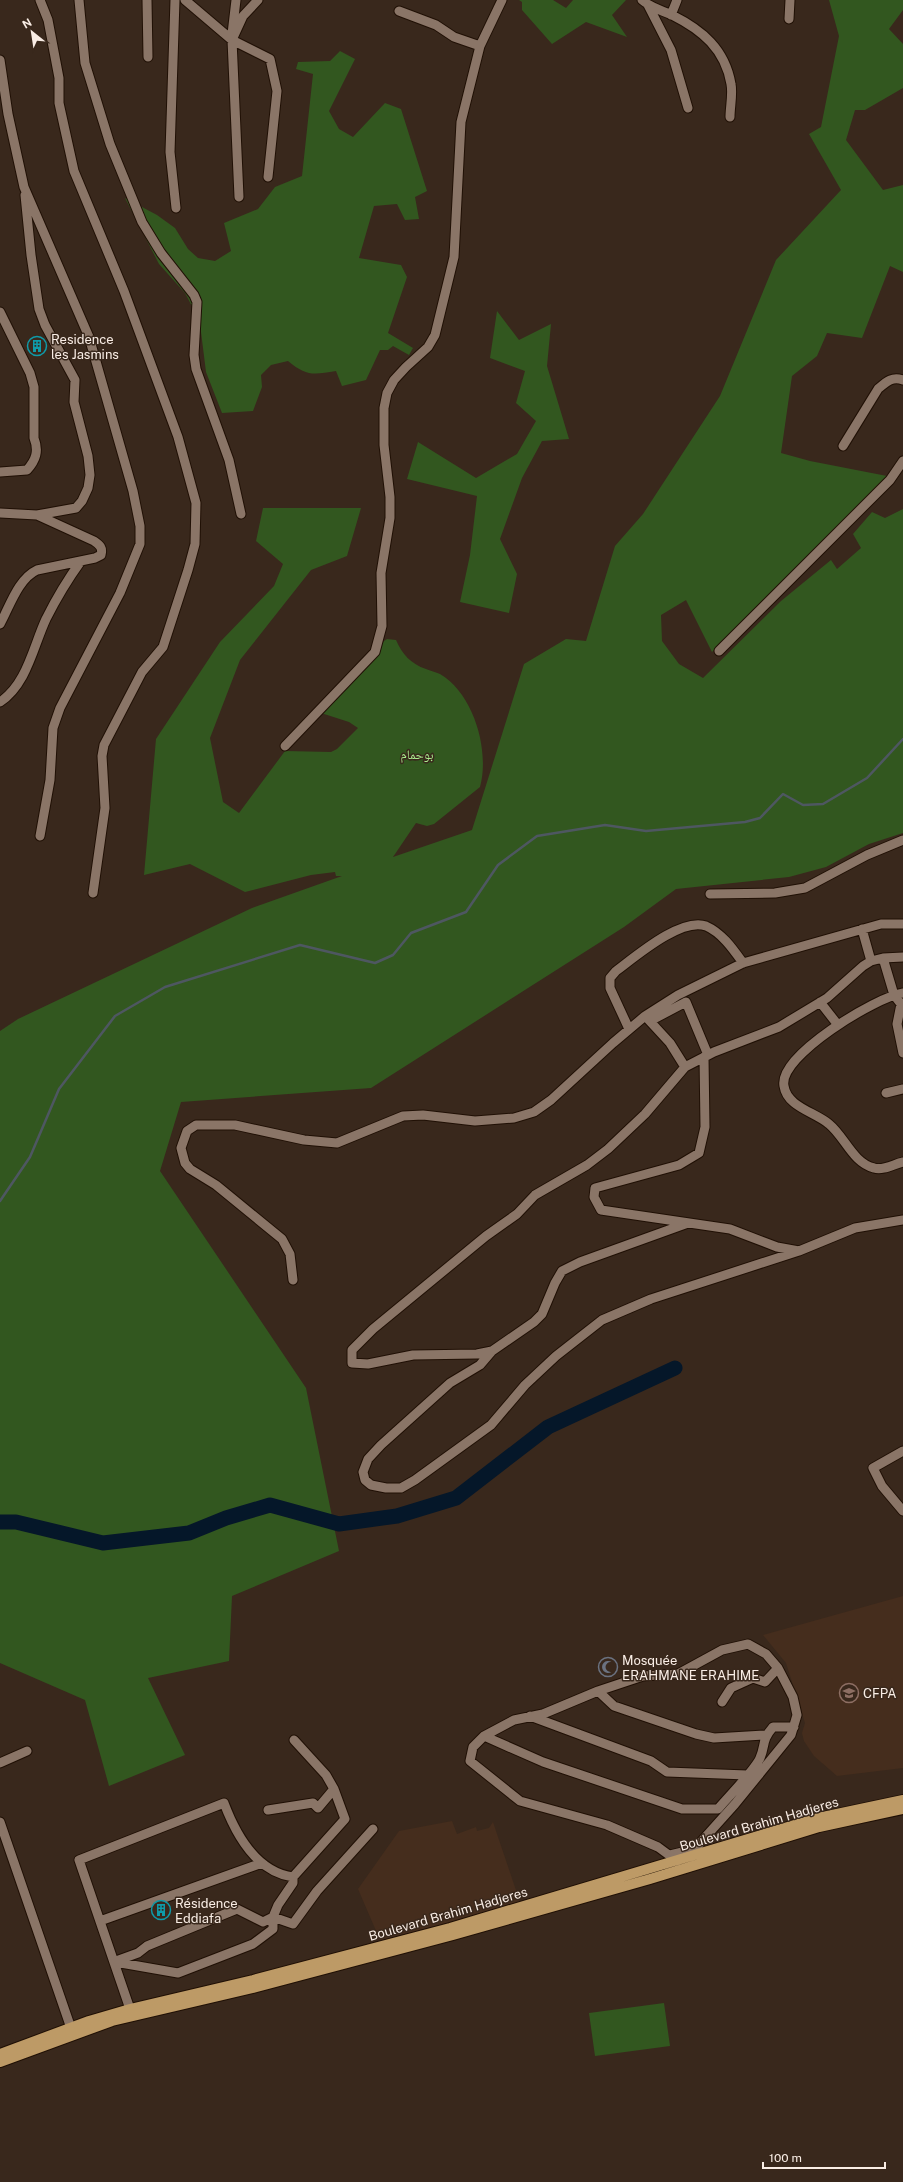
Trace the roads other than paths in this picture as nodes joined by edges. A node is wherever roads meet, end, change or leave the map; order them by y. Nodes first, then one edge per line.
1 (40, 0) edge
2 (79, 0) edge
3 (147, 0) edge
4 (175, 0) edge
5 (185, 0) edge
6 (236, 0) edge
7 (258, 0) edge
8 (502, 0) edge
9 (677, 0) edge
10 (790, 0) edge
11 (645, 3) edge
12 (399, 10) dead end
13 (671, 15) junction
14 (789, 19) dead end
15 (232, 40) junction
16 (480, 46) junction
17 (148, 57) dead end
18 (0, 60) edge
19 (688, 108) dead end
20 (730, 117) dead end
21 (268, 177) dead end
22 (24, 187) junction
23 (239, 197) dead end
24 (176, 208) dead end
25 (0, 312) edge
26 (903, 380) edge
27 (843, 446) dead end
28 (903, 461) edge
29 (0, 472) edge
30 (0, 513) edge
31 (241, 514) dead end
32 (37, 515) junction
33 (81, 561) junction
34 (0, 624) edge
35 (719, 651) dead end
36 (0, 702) edge
37 (285, 746) dead end
38 (40, 836) dead end
39 (903, 840) edge
40 (93, 893) dead end
41 (710, 894) dead end
42 (903, 924) edge
43 (862, 929) junction
44 (882, 958) junction
45 (903, 958) edge
46 (871, 962) junction
47 (743, 963) junction
48 (683, 992) junction
49 (899, 994) edge
50 (686, 1002) junction
51 (820, 1002) junction
52 (902, 1004) edge
53 (647, 1019) junction
54 (838, 1025) junction
55 (629, 1029) junction
56 (903, 1053) edge
57 (706, 1056) junction
58 (685, 1067) junction
59 (903, 1089) edge
60 (886, 1093) dead end
61 (903, 1162) edge
62 (903, 1220) edge
63 (688, 1223) junction
64 (799, 1251) junction
65 (294, 1280) dead end
66 (492, 1351) junction
67 (903, 1451) edge
68 (903, 1511) edge
69 (778, 1668) junction
70 (598, 1691) junction
71 (722, 1702) dead end
72 (529, 1715) junction
73 (794, 1727) junction
74 (766, 1735) junction
75 (484, 1736) junction
76 (294, 1740) dead end
77 (27, 1751) dead end
78 (0, 1763) edge
79 (747, 1775) junction
80 (334, 1789) junction
81 (903, 1800) edge
82 (903, 1809) edge
83 (268, 1810) dead end
84 (0, 1822) edge
85 (373, 1829) dead end
86 (684, 1858) junction
87 (262, 1863) junction
88 (293, 1877) junction
89 (273, 1917) junction
90 (100, 1921) junction
91 (115, 1962) junction
92 (130, 2009) junction
93 (73, 2031) junction
94 (0, 2054) edge
95 (0, 2062) edge

1 - 40 street
2 - 31 street
3 - 17 street
4 - 24 street
5 - 15 street
6 - 15 street
7 - 15 street
8 - 16 street
9 - 13 street
10 - 14 street
11 - 13 street
11 - 19 street
12 - 16 street
13 - 20 street
15 - 21 street
15 - 23 street
16 - 37 street
18 - 22 street
22 - 32 street
22 - 38 street
25 - 29 street
26 - 27 street
28 - 35 street
30 - 32 street
32 - 33 street
33 - 34 street
33 - 36 street
39 - 41 street
42 - 43 street
43 - 46 street
43 - 47 street
44 - 45 street
44 - 46 street
44 - 49 street
46 - 51 street
47 - 48 street
47 - 55 street
48 - 50 street
48 - 53 street
49 - 52 street
49 - 54 street
50 - 53 street
50 - 57 street
51 - 54 street
51 - 57 street
52 - 56 street
53 - 55 street
53 - 58 street
54 - 61 street
55 - 65 street
57 - 58 street
57 - 63 street
58 - 66 street
59 - 60 street
62 - 64 street
63 - 64 street
63 - 66 street
64 - 66 street
67 - 68 street
69 - 70 street
69 - 71 street
69 - 73 street
70 - 72 street
70 - 74 street
72 - 75 street
72 - 79 street
73 - 74 street
73 - 86 street
74 - 79 street
75 - 79 street
75 - 86 street
76 - 80 street
77 - 78 street
80 - 83 street
80 - 88 street
81 - 86 main road, Boulevard Brahim Hadjeres
82 - 86 main road
84 - 93 street
85 - 89 street
86 - 92 main road, Boulevard Brahim Hadjeres
86 - 93 main road
87 - 88 street
87 - 90 street
87 - 90 street
88 - 89 street
89 - 91 street
89 - 91 street
90 - 91 street
91 - 92 street
92 - 93 main road, Boulevard Brahim Hadjeres
93 - 94 main road, Boulevard Brahim Hadjeres
93 - 95 main road

